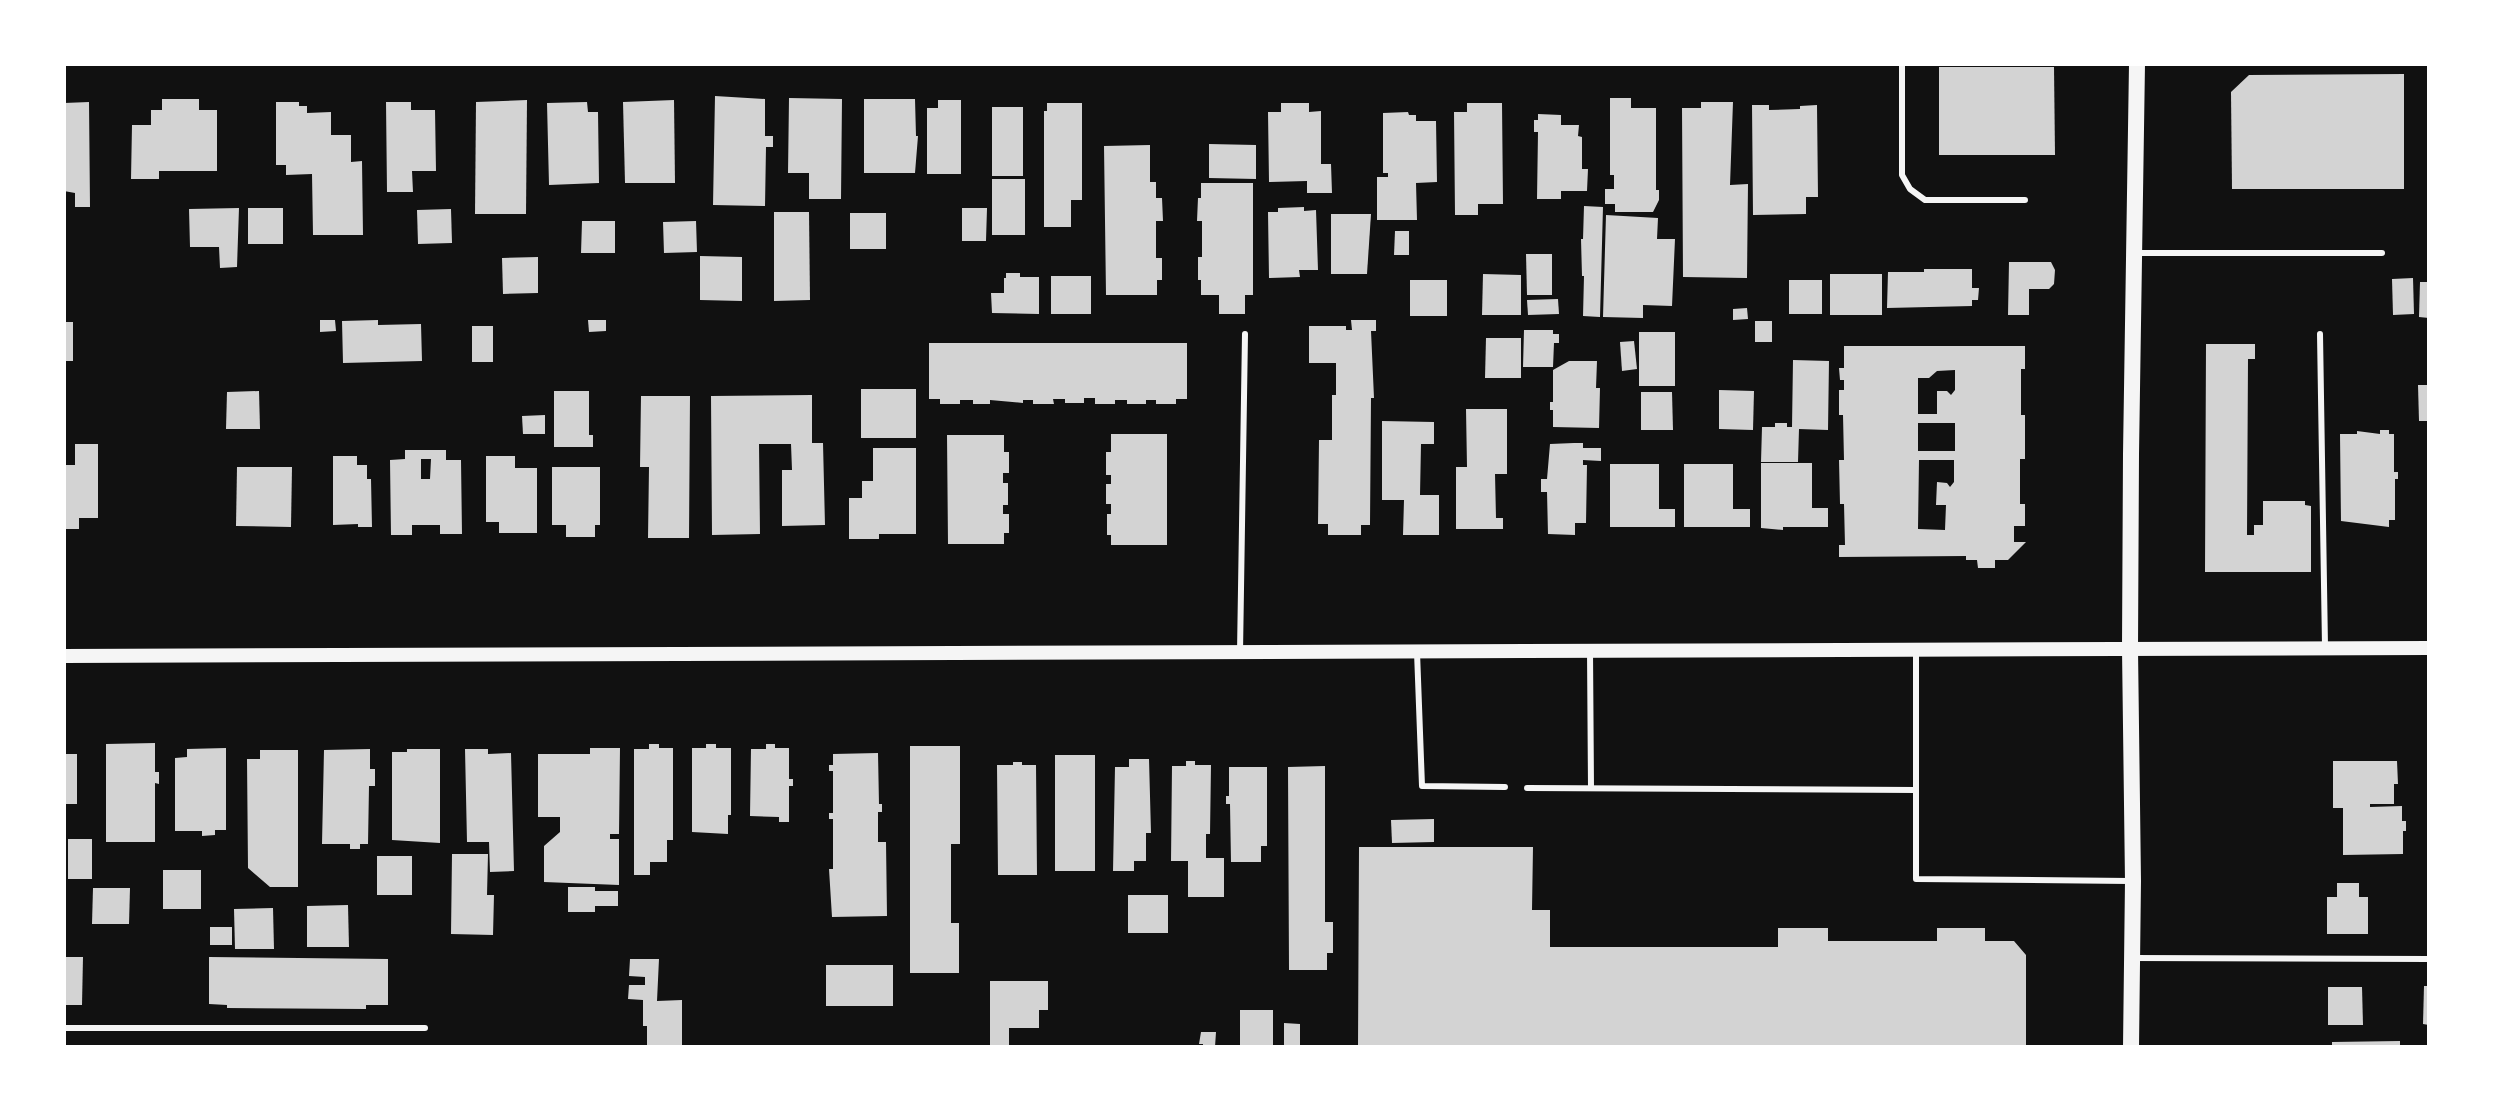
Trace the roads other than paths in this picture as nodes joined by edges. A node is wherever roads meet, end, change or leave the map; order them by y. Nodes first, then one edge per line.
1 (1902, 64) edge
2 (2137, 64) edge
3 (2025, 200) dead end
4 (2134, 253) junction
5 (2382, 253) dead end
6 (1245, 334) dead end
7 (2320, 334) dead end
8 (2325, 647) junction
9 (2429, 648) edge
10 (2130, 649) junction
11 (1916, 650) junction
12 (1590, 651) junction
13 (1417, 652) junction
14 (1240, 653) junction
15 (64, 656) edge
16 (1505, 787) dead end
17 (1527, 788) dead end
18 (1591, 788) junction
19 (1916, 790) junction
20 (2133, 881) junction
21 (2132, 958) junction
22 (2429, 959) edge
23 (64, 1028) edge
24 (425, 1028) dead end
25 (2131, 1047) edge

1 - 3 lane
2 - 4 main road
4 - 5 lane
4 - 10 main road
6 - 14 lane
7 - 8 lane
8 - 9 street
8 - 10 street
10 - 11 street
10 - 20 main road
11 - 12 street
11 - 19 lane
12 - 13 street
12 - 18 lane
13 - 14 street
13 - 16 lane
14 - 15 street
17 - 18 lane
18 - 19 lane
19 - 20 lane
20 - 21 main road
21 - 22 lane
21 - 25 main road
23 - 24 lane

